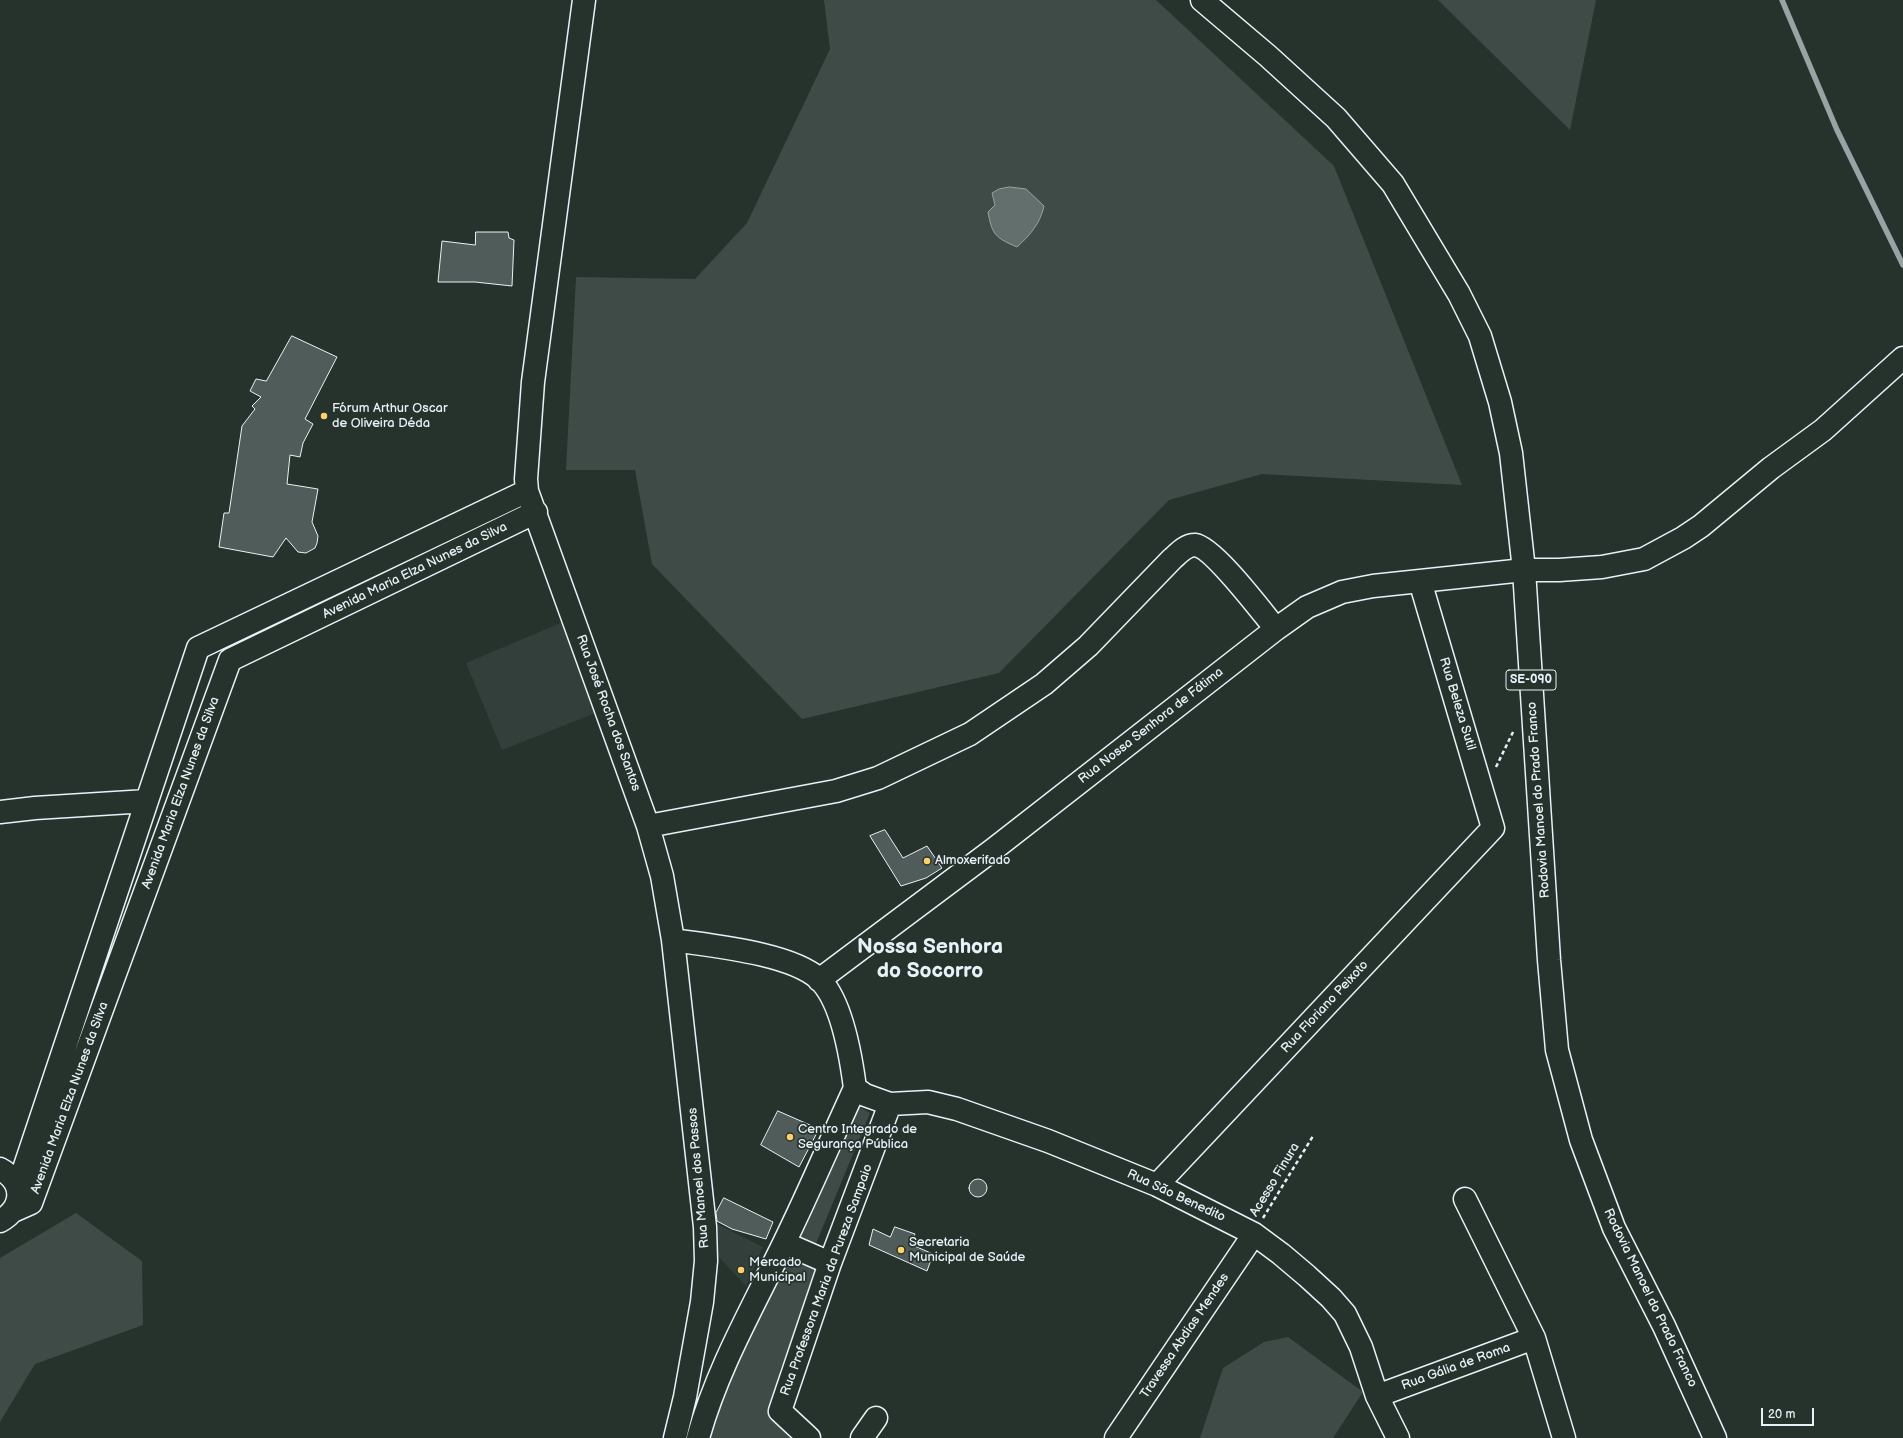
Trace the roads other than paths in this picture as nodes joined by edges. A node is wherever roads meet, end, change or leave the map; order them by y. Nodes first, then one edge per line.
1 (584, 0) edge
2 (1202, 0) edge
3 (1903, 358) edge
4 (527, 490) junction
5 (536, 512) junction
6 (1524, 570) junction
7 (1420, 581) junction
8 (1276, 628) junction
9 (147, 801) junction
10 (0, 812) edge
11 (648, 826) junction
12 (1493, 828) joint
13 (673, 940) junction
14 (819, 980) junction
15 (855, 1088) junction
16 (890, 1104) junction
17 (0, 1169) edge
18 (1158, 1185) junction
19 (18, 1187) junction
20 (1464, 1199) dead end
21 (6, 1216) edge
22 (1254, 1234) junction
23 (784, 1243) junction
24 (830, 1263) junction
25 (1534, 1338) junction
26 (1377, 1396) junction
27 (876, 1418) dead end
28 (675, 1438) edge
29 (698, 1438) edge
30 (809, 1438) edge
31 (862, 1438) edge
32 (1116, 1438) edge
33 (1398, 1438) edge
34 (1564, 1438) edge
35 (1715, 1438) edge

1 - 4 street
2 - 6 street, Rodovia Manoel do Prado Franco / SE-090
3 - 6 street, Rua Nossa Senhora de Fátima
4 - 5 street, Rua José Rocha dos Santos
4 - 9 street, Avenida Maria Elza Nunes da Silva
5 - 11 street, Rua José Rocha dos Santos
5 - 21 street, Avenida Maria Elza Nunes da Silva
6 - 7 street, Rua Nossa Senhora de Fátima
6 - 35 street, Rodovia Manoel do Prado Franco / SE-090
7 - 8 street, Rua Nossa Senhora de Fátima
7 - 12 street, Rua Beleza Sutil
8 - 11 street
8 - 14 street, Rua Nossa Senhora de Fátima
9 - 10 street
9 - 19 street, Avenida Maria Elza Nunes da Silva
11 - 13 street, Rua José Rocha dos Santos
12 - 18 street, Rua Floriano Peixoto
13 - 14 street
13 - 28 street, Rua Manoel dos Passos
14 - 15 street
15 - 16 street, Rua São Benedito
15 - 23 street
16 - 18 street, Rua São Benedito
16 - 24 street, Rua Professora Maria da Pureza Sampaio
17 - 19 street, Avenida Maria Elza Nunes da Silva
18 - 22 street, Rua São Benedito
19 - 21 street, Avenida Maria Elza Nunes da Silva
20 - 25 street
22 - 26 street, Rua São Benedito
22 - 32 street, Travessa Abdias Mendes
23 - 24 street
23 - 29 street
24 - 30 street, Rua Professora Maria da Pureza Sampaio
25 - 26 street, Rua Gália de Roma
25 - 34 street
26 - 33 street, Rua São Benedito
27 - 31 street

